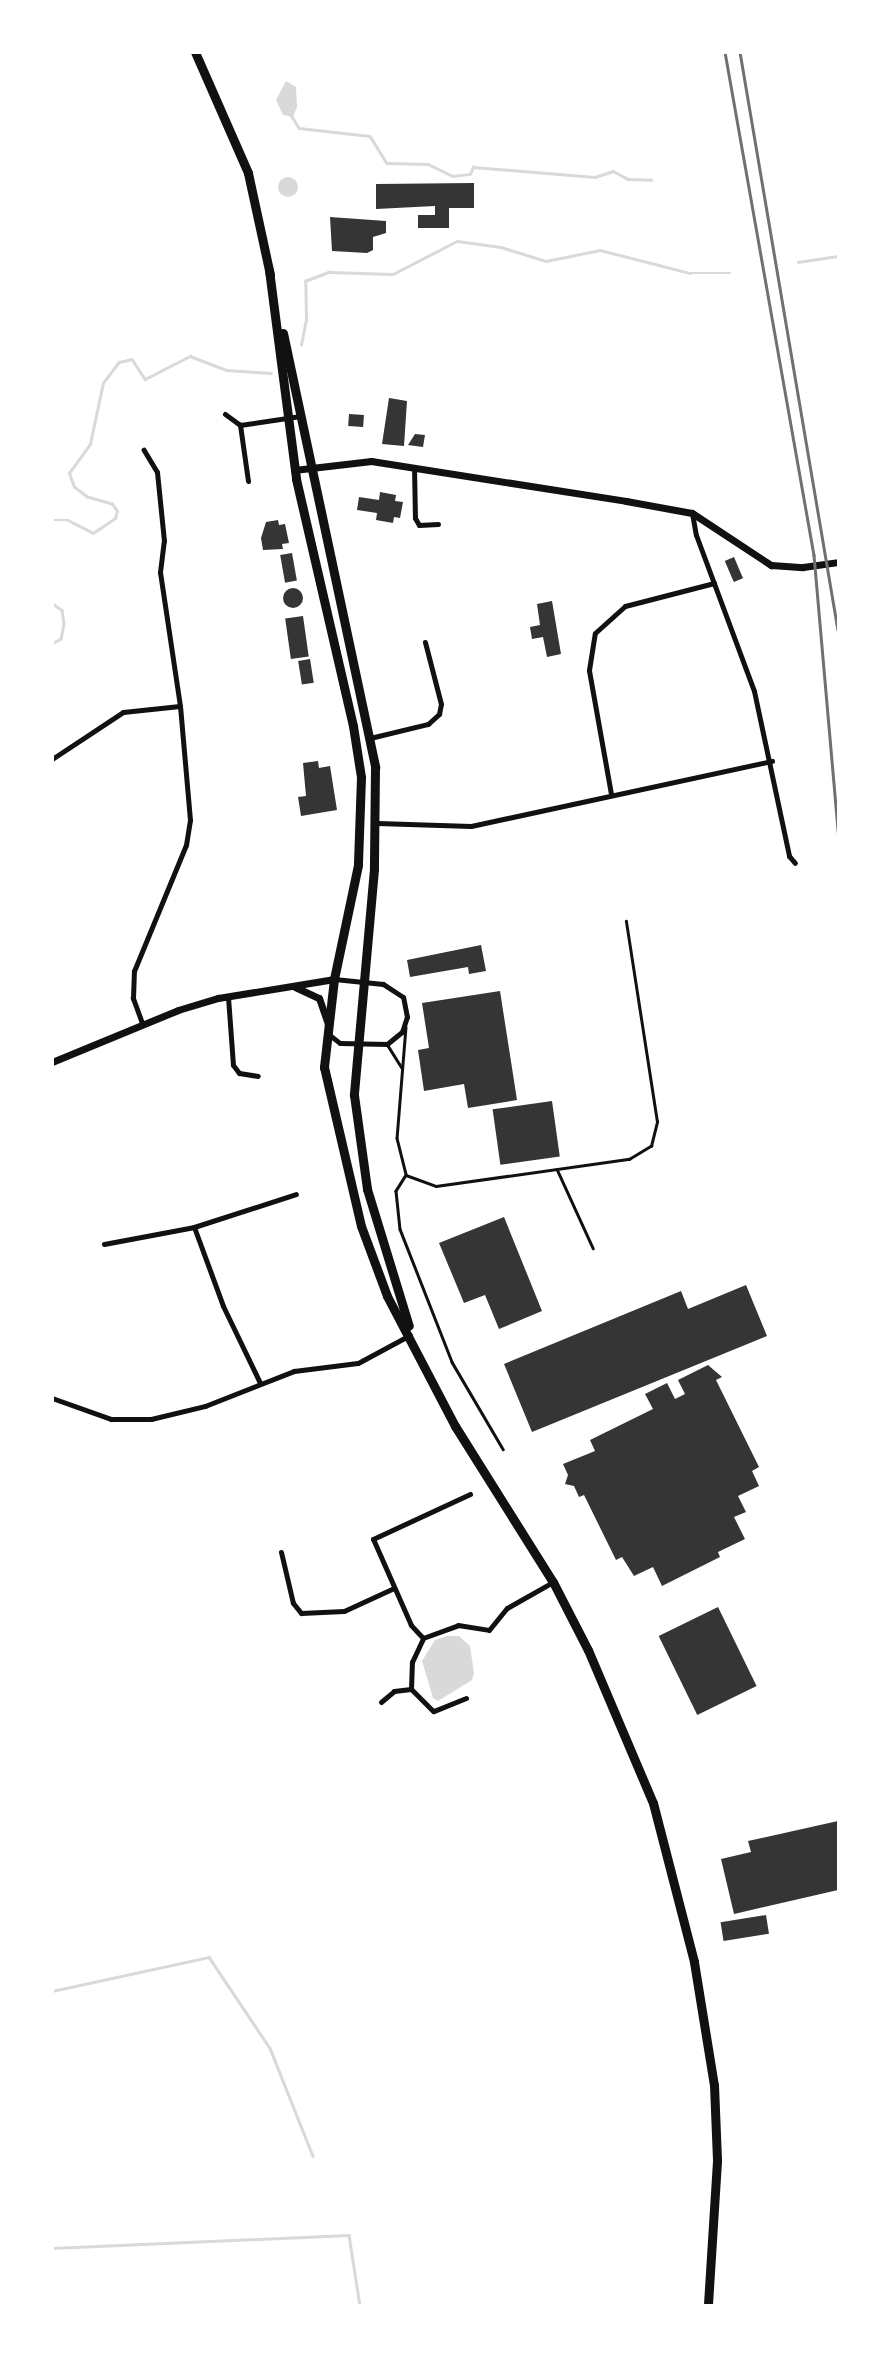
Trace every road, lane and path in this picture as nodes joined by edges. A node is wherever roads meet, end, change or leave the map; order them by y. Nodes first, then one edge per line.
1 (195, 52) edge
2 (269, 270) junction
3 (225, 414) dead end
4 (300, 416) junction
5 (288, 418) junction
6 (240, 425) junction
7 (145, 450) dead end
8 (310, 467) junction
9 (414, 467) junction
10 (294, 470) junction
11 (248, 481) dead end
12 (692, 513) junction
13 (438, 524) dead end
14 (838, 562) edge
15 (714, 583) junction
16 (425, 642) dead end
17 (180, 706) junction
18 (370, 738) junction
19 (52, 759) edge
20 (772, 761) junction
21 (611, 794) junction
22 (377, 823) junction
23 (795, 863) dead end
24 (626, 921) dead end
25 (334, 979) junction
26 (362, 980) junction
27 (295, 986) junction
28 (228, 997) junction
29 (407, 1017) junction
30 (142, 1023) junction
31 (328, 1029) junction
32 (387, 1044) junction
33 (355, 1045) junction
34 (52, 1062) edge
35 (403, 1072) junction
36 (258, 1076) dead end
37 (557, 1169) junction
38 (406, 1175) junction
39 (296, 1194) dead end
40 (194, 1227) junction
41 (104, 1244) dead end
42 (593, 1248) dead end
43 (410, 1335) junction
44 (260, 1383) junction
45 (52, 1398) edge
46 (503, 1449) dead end
47 (470, 1494) dead end
48 (281, 1552) dead end
49 (552, 1582) junction
50 (394, 1588) junction
51 (423, 1638) junction
52 (411, 1689) junction
53 (466, 1698) dead end
54 (381, 1702) dead end
55 (708, 2305) edge

1 - 2 main road
2 - 4 main road
2 - 5 main road
3 - 6 street
4 - 5 street
4 - 8 main road
5 - 6 street
5 - 10 main road
6 - 11 street
7 - 17 street
8 - 9 street
8 - 10 street
8 - 18 main road
9 - 12 street
9 - 13 street
10 - 25 main road
12 - 14 street
12 - 15 street
15 - 20 street
15 - 21 street
16 - 18 street
17 - 19 street
17 - 30 street
18 - 22 main road
20 - 21 street
20 - 23 street
21 - 22 street
22 - 26 main road
24 - 37 lane
25 - 26 street
25 - 27 street
25 - 31 main road
26 - 29 street
26 - 33 main road
27 - 28 street
27 - 31 street
28 - 30 street
28 - 36 street
29 - 32 street
29 - 35 lane
30 - 34 street
31 - 33 street
31 - 43 main road
32 - 33 street
32 - 35 lane
33 - 43 main road
35 - 38 lane
37 - 38 lane
37 - 42 lane
38 - 46 lane
39 - 40 street
40 - 41 street
40 - 44 street
43 - 44 street
43 - 49 main road
44 - 45 street
47 - 50 street
48 - 50 street
49 - 51 street
49 - 55 main road
50 - 51 street
51 - 52 street
52 - 53 street
52 - 54 street

